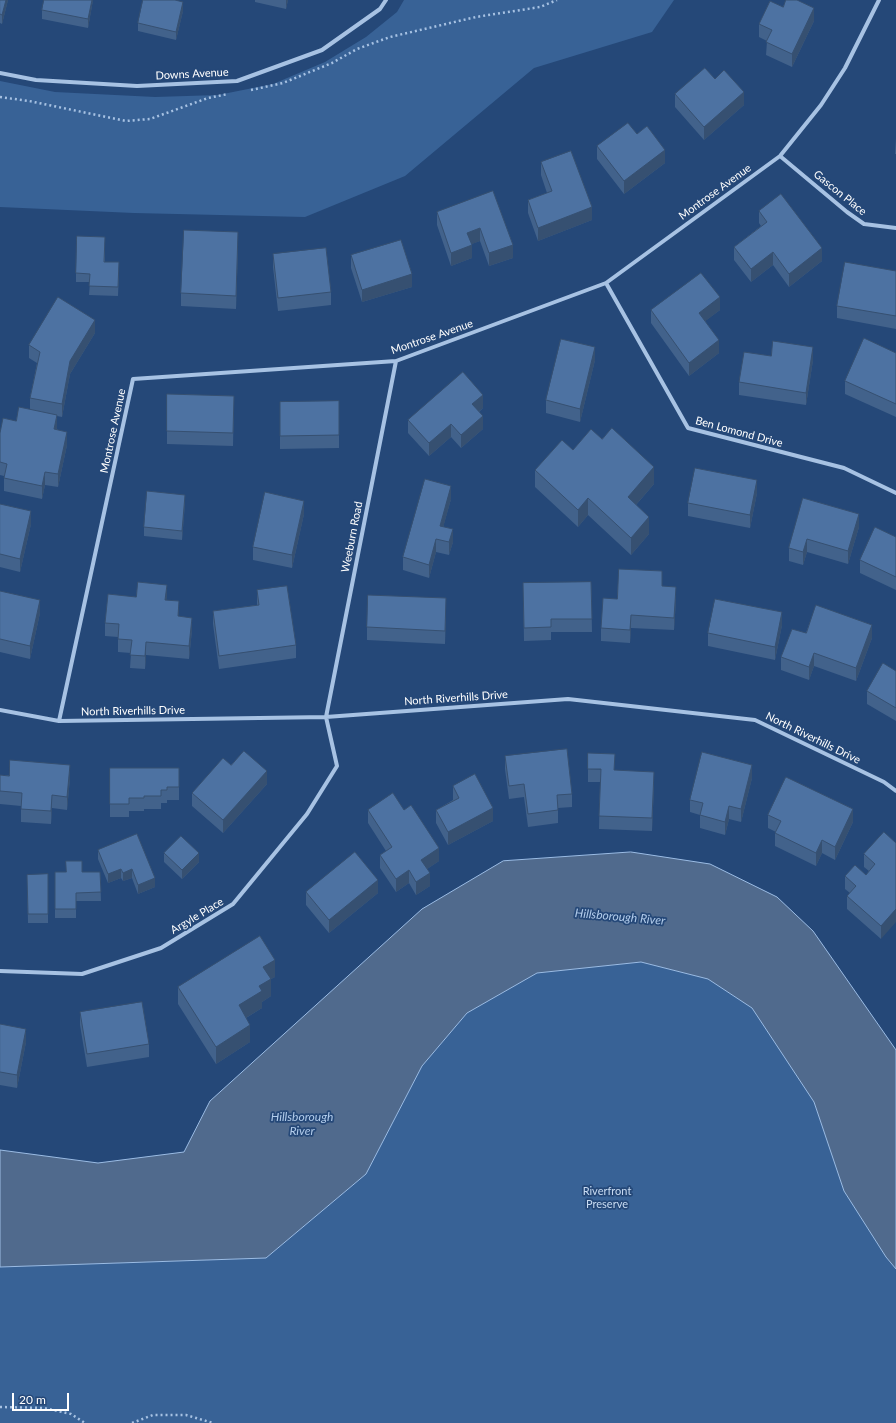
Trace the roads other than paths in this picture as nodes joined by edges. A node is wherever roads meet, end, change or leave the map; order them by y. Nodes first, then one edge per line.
1 (386, 0) edge
2 (880, 0) edge
3 (0, 73) edge
4 (780, 156) junction
5 (896, 228) edge
6 (606, 283) junction
7 (396, 361) junction
8 (896, 493) edge
9 (0, 710) edge
10 (326, 717) junction
11 (59, 721) junction
12 (896, 790) edge
13 (0, 971) edge

1 - 3 street, Downs Avenue
2 - 4 street, Montrose Avenue
4 - 5 street, Gascon Place
4 - 6 street, Montrose Avenue
6 - 7 street, Montrose Avenue
6 - 8 street, Ben Lomond Drive
7 - 10 street, Weeburn Road
7 - 11 street, Montrose Avenue
9 - 11 street, North Riverhills Drive
10 - 11 street, North Riverhills Drive
10 - 12 street, North Riverhills Drive
10 - 13 street, Argyle Place

